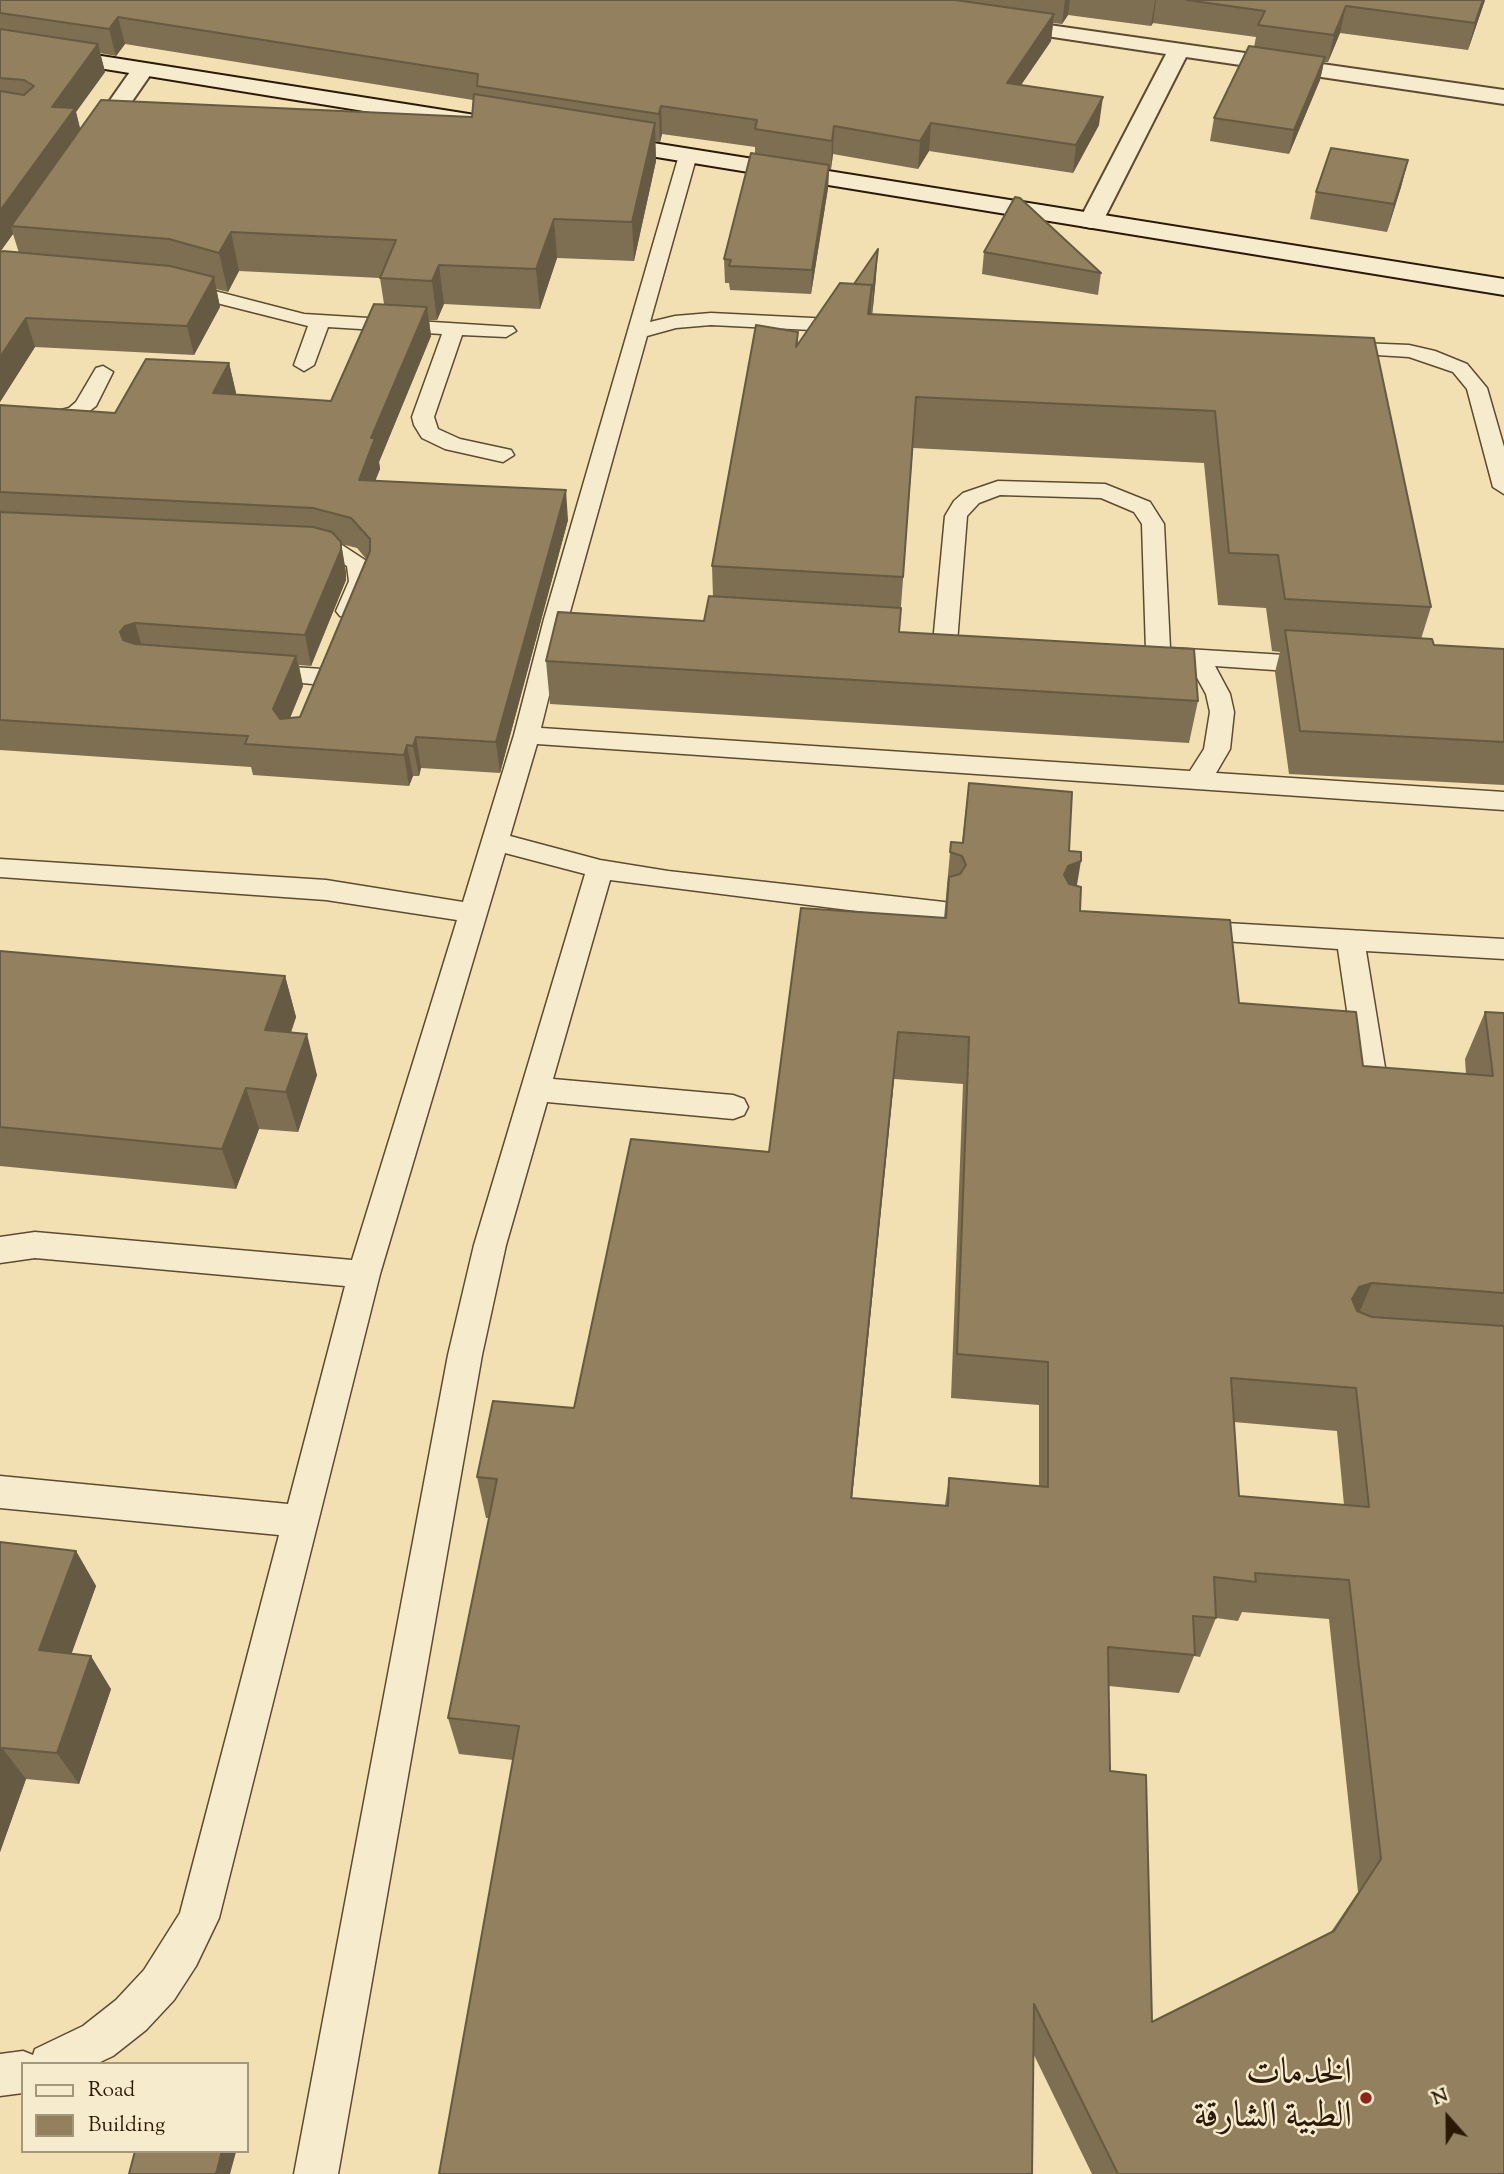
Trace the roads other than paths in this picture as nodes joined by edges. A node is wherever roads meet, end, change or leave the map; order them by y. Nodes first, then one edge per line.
1 (977, 21) edge
2 (0, 46) edge
3 (1179, 49) junction
4 (142, 71) junction
5 (1504, 97) edge
6 (497, 126) edge
7 (579, 139) edge
8 (688, 156) junction
9 (82, 158) edge
10 (1091, 221) junction
11 (159, 285) edge
12 (1504, 287) edge
13 (320, 322) junction
14 (878, 327) edge
15 (454, 329) junction
16 (506, 331) dead end
17 (637, 332) junction
18 (1311, 347) edge
19 (304, 365) dead end
20 (103, 372) dead end
21 (0, 418) edge
22 (503, 455) dead end
23 (1504, 487) edge
24 (277, 546) edge
25 (556, 619) junction
26 (584, 621) edge
27 (341, 629) edge
28 (917, 641) edge
29 (945, 643) junction
30 (972, 644) edge
31 (331, 653) edge
32 (1131, 654) edge
33 (1158, 656) junction
34 (1198, 658) junction
35 (1337, 666) edge
36 (239, 671) edge
37 (322, 677) junction
38 (312, 703) edge
39 (527, 735) junction
40 (1195, 782) junction
41 (1504, 802) edge
42 (495, 841) junction
43 (0, 868) edge
44 (600, 869) junction
45 (944, 912) edge
46 (473, 913) junction
47 (1170, 929) edge
48 (1351, 942) junction
49 (1501, 953) edge
50 (536, 1089) junction
51 (1374, 1092) edge
52 (733, 1107) dead end
53 (0, 1250) edge
54 (364, 1274) junction
55 (0, 1492) edge
56 (301, 1521) junction
57 (54, 2062) edge
58 (21, 2072) edge
59 (0, 2075) edge
60 (316, 2174) edge

1 - 3 street
2 - 4 street
3 - 5 street
3 - 10 street
4 - 6 street
4 - 9 street
7 - 8 street
8 - 10 street
8 - 17 lane
10 - 12 street
11 - 13 lane
13 - 15 lane
13 - 19 lane
14 - 17 lane
15 - 16 lane
15 - 22 lane
17 - 25 lane
18 - 23 lane
20 - 21 lane
24 - 27 lane
25 - 26 lane
25 - 39 lane
28 - 29 lane
29 - 30 lane
29 - 33 lane
31 - 37 lane
32 - 33 lane
33 - 34 lane
34 - 35 lane
34 - 40 lane
36 - 37 lane
37 - 38 lane
39 - 40 lane
39 - 42 lane
40 - 41 lane
42 - 44 lane
42 - 46 lane
43 - 46 lane
44 - 45 lane
44 - 50 lane
46 - 54 lane
47 - 48 lane
48 - 49 lane
48 - 51 lane
50 - 52 lane
50 - 60 lane
53 - 54 lane
54 - 56 lane
55 - 56 lane
56 - 57 lane
58 - 59 lane

